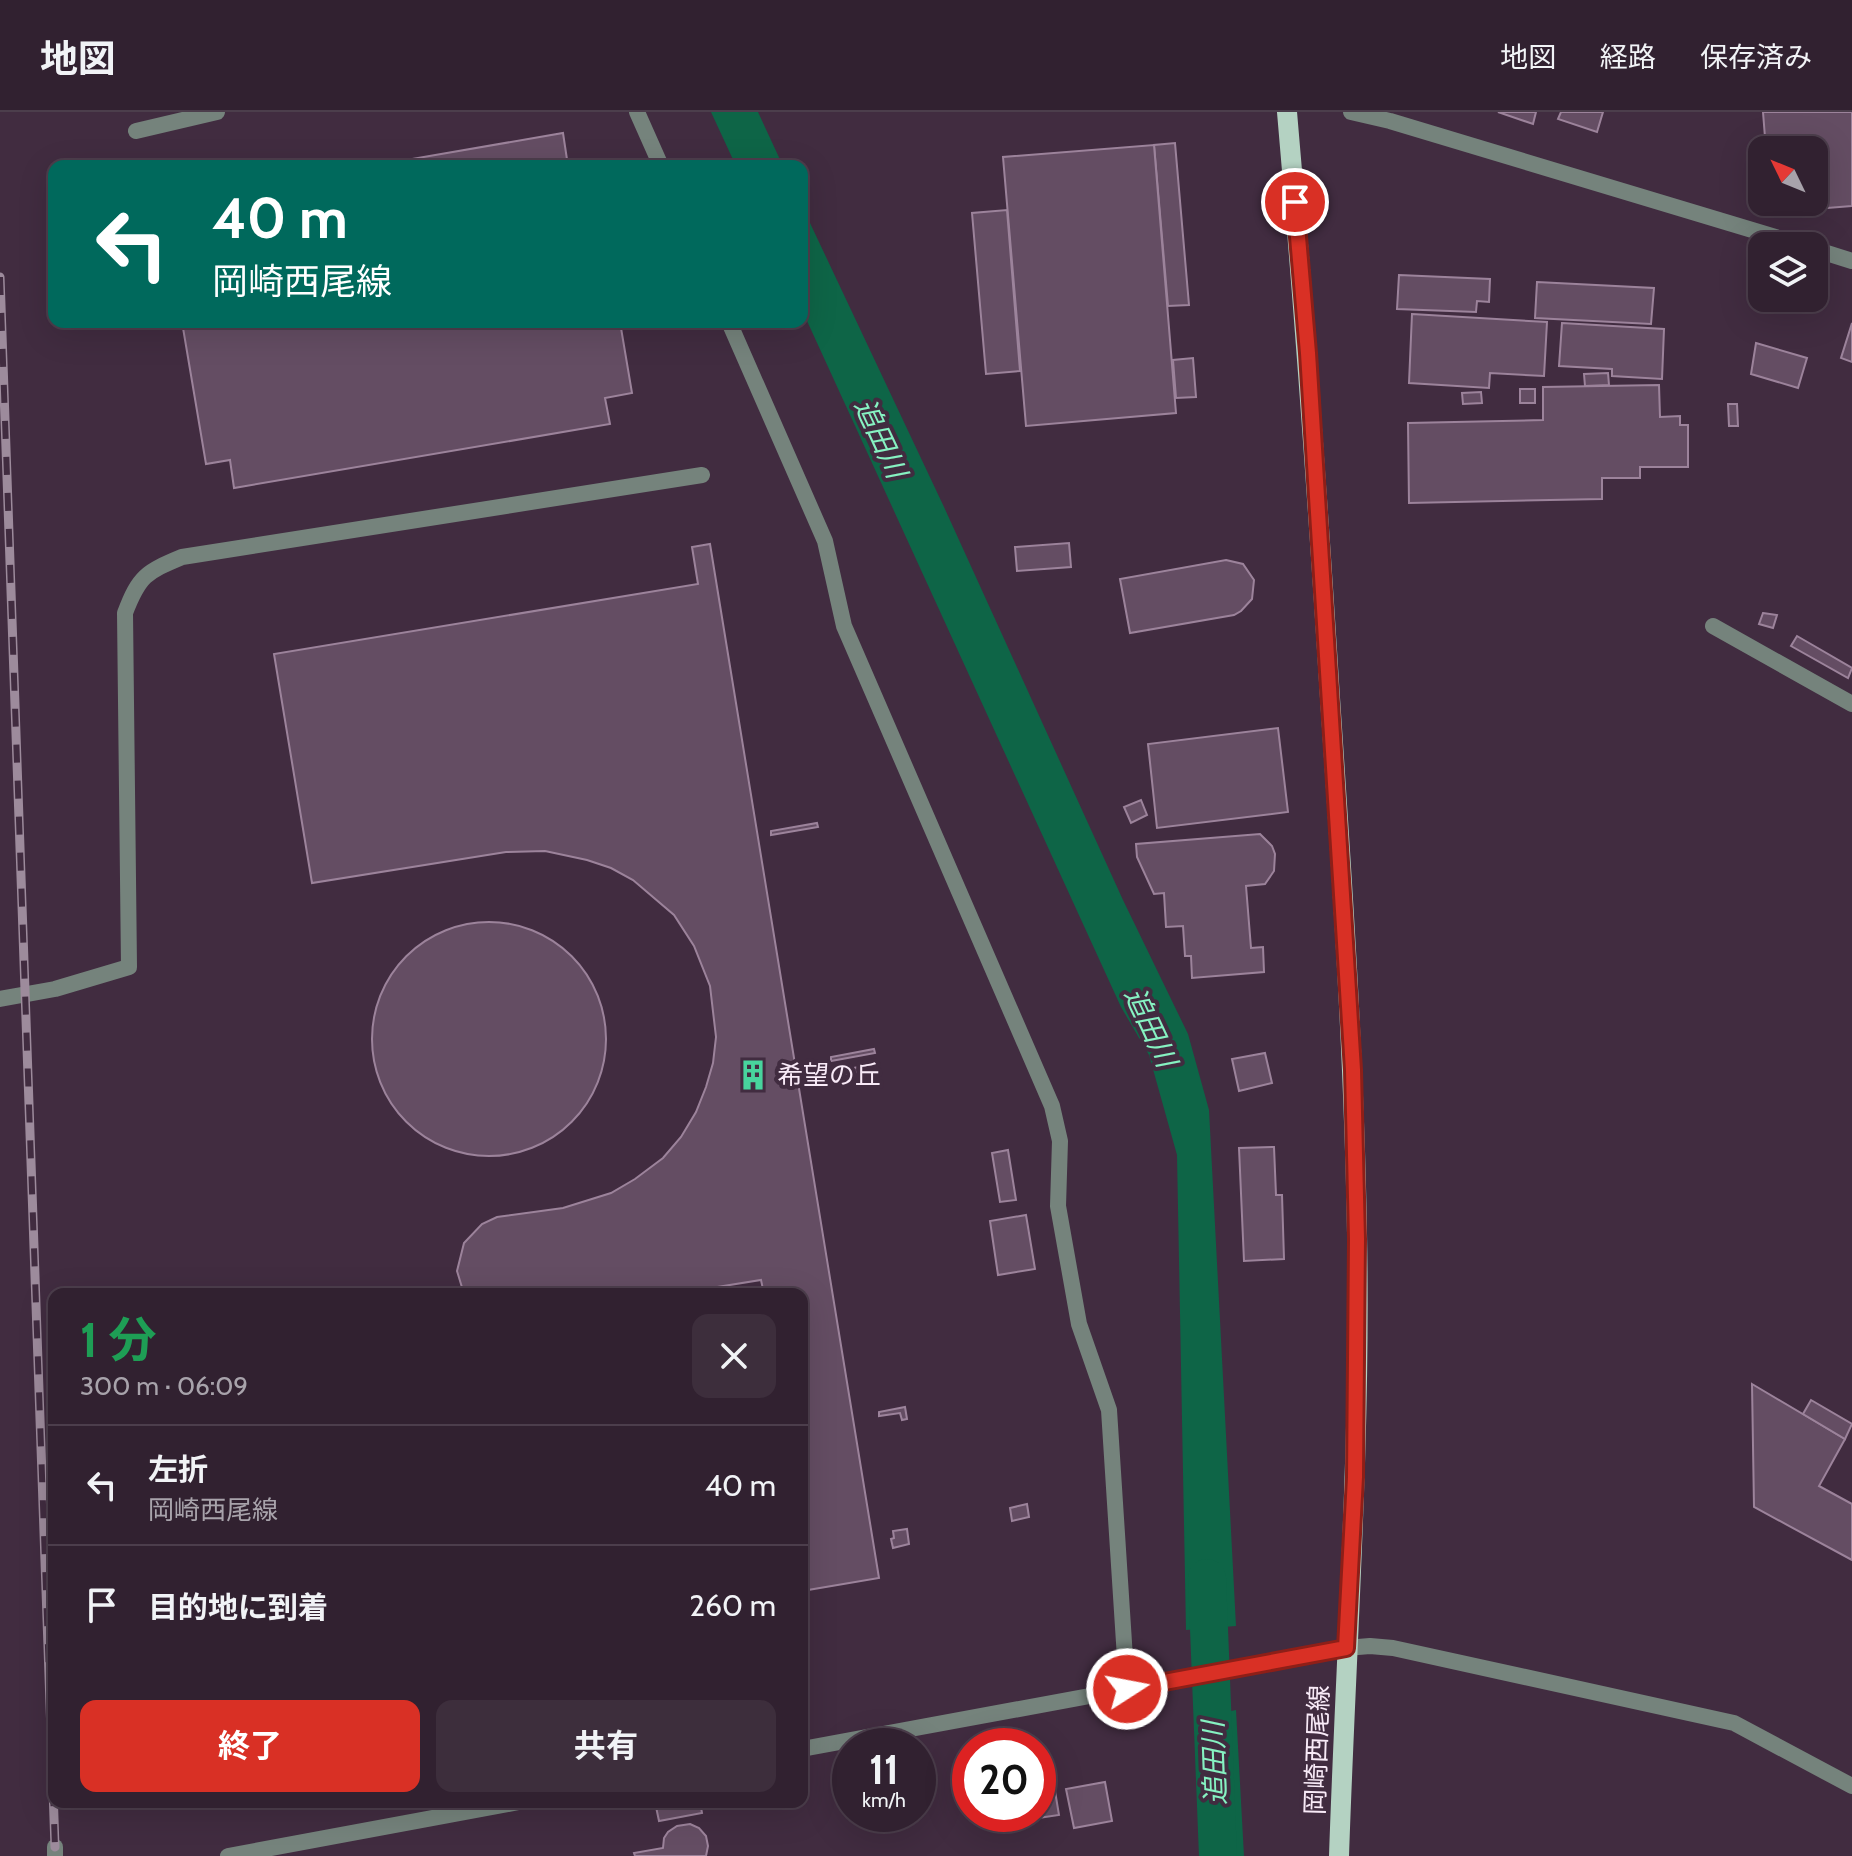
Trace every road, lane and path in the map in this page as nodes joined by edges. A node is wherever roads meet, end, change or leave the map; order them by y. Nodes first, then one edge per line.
1 (217, 112) edge
2 (637, 112) edge
3 (1287, 112) edge
4 (1351, 112) edge
5 (136, 131) dead end
6 (658, 160) edge
7 (1758, 232) edge
8 (1828, 253) edge
9 (1852, 261) edge
10 (732, 328) edge
11 (702, 475) dead end
12 (1713, 626) dead end
13 (1852, 704) edge
14 (0, 999) edge
15 (1346, 1648) junction
16 (1127, 1689) junction
17 (808, 1748) edge
18 (1852, 1786) edge
19 (487, 1808) edge
20 (228, 1856) edge
21 (1339, 1856) edge

1 - 5 street
2 - 6 street
3 - 15 main road, 岡崎西尾線
4 - 7 street
8 - 9 street
10 - 16 street
11 - 14 street
12 - 13 street
15 - 16 street
15 - 18 street
15 - 21 main road, 岡崎西尾線
16 - 17 street
19 - 20 street

